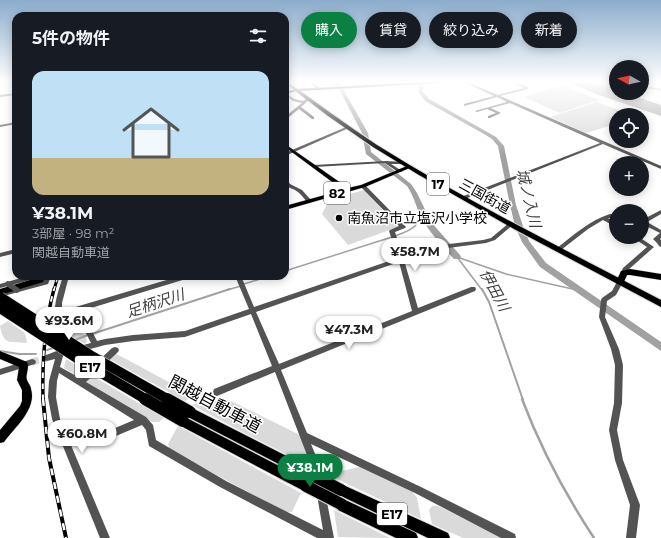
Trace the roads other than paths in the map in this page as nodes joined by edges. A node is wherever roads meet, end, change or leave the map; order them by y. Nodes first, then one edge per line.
1 (299, 107) joint
2 (320, 107) edge
3 (490, 107) edge
4 (521, 107) edge
5 (487, 108) junction
6 (477, 111) dead end
7 (289, 115) edge
8 (489, 116) dead end
9 (312, 118) dead end
10 (12, 124) edge
11 (0, 126) edge
12 (347, 128) junction
13 (602, 143) junction
14 (289, 148) edge
15 (293, 151) junction
16 (289, 153) edge
17 (386, 162) junction
18 (402, 163) junction
19 (314, 166) junction
20 (409, 167) junction
21 (661, 168) edge
22 (400, 171) junction
23 (289, 186) edge
24 (363, 186) junction
25 (347, 190) junction
26 (463, 198) junction
27 (309, 201) junction
28 (289, 207) edge
29 (661, 212) edge
30 (609, 216) edge
31 (603, 218) junction
32 (649, 218) edge
33 (609, 221) edge
34 (510, 224) junction
35 (649, 226) edge
36 (661, 232) edge
37 (661, 235) edge
38 (646, 244) edge
39 (661, 245) edge
40 (559, 249) junction
41 (12, 252) edge
42 (0, 255) edge
43 (402, 259) junction
44 (624, 273) junction
45 (661, 276) edge
46 (28, 280) edge
47 (33, 280) edge
48 (47, 280) edge
49 (65, 280) edge
50 (174, 280) edge
51 (239, 280) edge
52 (620, 282) junction
53 (8, 284) junction
54 (0, 286) edge
55 (473, 289) dead end
56 (17, 290) junction
57 (0, 292) edge
58 (0, 296) edge
59 (661, 304) edge
60 (0, 308) edge
61 (252, 312) junction
62 (416, 312) junction
63 (58, 315) junction
64 (95, 345) junction
65 (115, 350) dead end
66 (60, 353) junction
67 (0, 355) edge
68 (47, 358) tunnel mouth
69 (28, 363) junction
70 (277, 368) junction
71 (58, 369) junction
72 (0, 372) edge
73 (81, 382) junction
74 (217, 392) dead end
75 (187, 416) junction
76 (143, 420) junction
77 (305, 436) junction
78 (0, 438) edge
79 (96, 440) dead end
80 (105, 538) edge
81 (328, 538) edge
82 (411, 538) edge
83 (443, 538) edge
84 (511, 538) edge
85 (631, 538) edge

1 - 7 street
1 - 9 street
2 - 12 highway, 三国街道 / 17
3 - 5 street
4 - 13 street
5 - 6 street
5 - 8 street
10 - 11 street
12 - 15 street
12 - 18 highway, 三国街道 / 17
13 - 21 street
13 - 26 street
14 - 15 main road
15 - 16 street
15 - 19 main road
17 - 18 street
17 - 19 street
17 - 22 street
18 - 20 highway, 三国街道 / 17
19 - 25 main road
20 - 22 main road, 82
20 - 26 highway, 三国街道 / 17
22 - 24 main road, 82
23 - 27 street
24 - 25 main road, 82
24 - 43 street
25 - 27 main road, 82
26 - 34 highway, 三国街道 / 17
27 - 28 main road, 82
29 - 32 street
30 - 31 street
31 - 33 street
31 - 40 street
34 - 40 highway, 三国街道 / 17
34 - 43 street
35 - 36 street
37 - 39 street
38 - 44 street
40 - 52 highway, 三国街道 / 17
41 - 42 street
43 - 61 street
43 - 62 street
44 - 45 main road
44 - 52 main road
46 - 53 street
47 - 57 main road
48 - 56 street
49 - 63 street
50 - 63 street
51 - 61 street
52 - 59 highway, 三国街道 / 17
52 - 85 street
53 - 54 street
53 - 56 street, bridge
55 - 62 street
56 - 58 street
58 - 75 highway, 関越自動車道 / E17, bridge
60 - 75 highway, 関越自動車道 / E17, bridge
61 - 64 street
61 - 70 street
62 - 70 street
63 - 64 street
64 - 66 street
65 - 73 street
66 - 68 street
66 - 71 street
67 - 69 main road
69 - 72 street
69 - 78 main road
70 - 74 street
70 - 77 street
71 - 73 street
71 - 80 street
73 - 76 street
75 - 82 highway, 関越自動車道 / E17, bridge
75 - 83 highway, 関越自動車道 / E17, bridge
76 - 79 street
76 - 81 street
77 - 81 street
77 - 84 street

